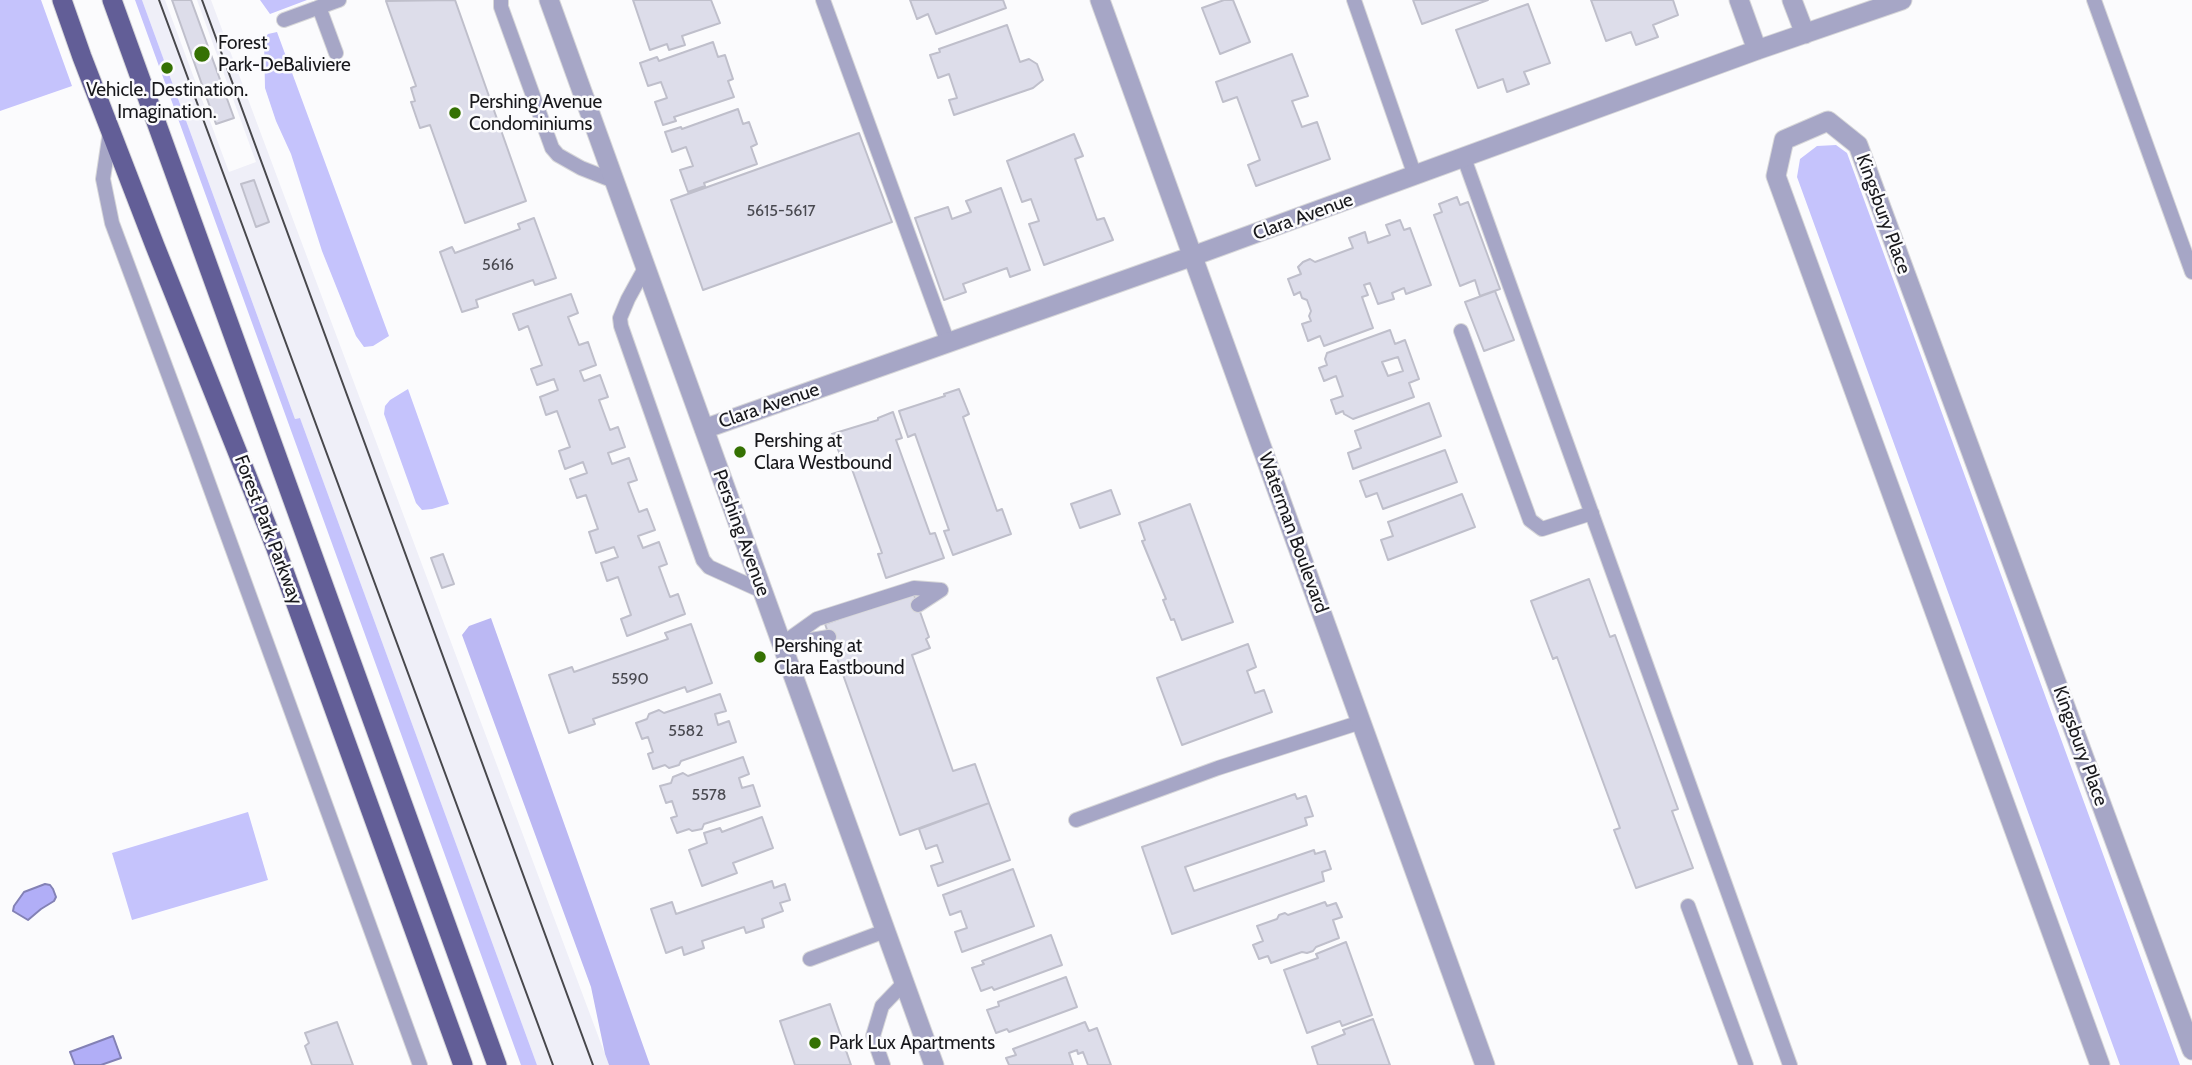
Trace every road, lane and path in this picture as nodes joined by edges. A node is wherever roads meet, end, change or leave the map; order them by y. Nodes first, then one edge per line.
1 (62, 0) edge
2 (112, 0) edge
3 (339, 0) edge
4 (501, 0) edge
5 (823, 0) edge
6 (1100, 0) edge
7 (1354, 0) edge
8 (1738, 0) edge
9 (1792, 0) edge
10 (1902, 0) edge
11 (2094, 0) edge
12 (551, 1) edge
13 (319, 7) junction
14 (284, 20) dead end
15 (1805, 34) junction
16 (1757, 50) junction
17 (336, 53) dead end
18 (111, 131) junction
19 (1464, 158) junction
20 (1415, 176) junction
21 (614, 181) junction
22 (1193, 256) junction
23 (645, 268) junction
24 (2192, 272) edge
25 (1461, 331) dead end
26 (948, 343) junction
27 (704, 429) junction
28 (1592, 513) junction
29 (762, 591) junction
30 (918, 606) dead end
31 (830, 637) dead end
32 (782, 645) junction
33 (1361, 722) junction
34 (1076, 820) dead end
35 (1688, 906) dead end
36 (885, 931) junction
37 (810, 959) dead end
38 (904, 982) junction
39 (2192, 1051) edge
40 (420, 1065) edge
41 (463, 1065) edge
42 (497, 1065) edge
43 (883, 1065) edge
44 (934, 1065) edge
45 (1485, 1065) edge
46 (1746, 1065) edge
47 (1790, 1065) edge
48 (2100, 1065) edge

1 - 18 main road, Forest Park Parkway
2 - 42 main road, Forest Park Parkway
3 - 13 lane
4 - 21 lane
5 - 26 lane
6 - 22 street, Waterman Boulevard
7 - 20 lane
8 - 16 street
9 - 15 street
10 - 15 street, Clara Avenue
11 - 24 lane
12 - 21 street, Pershing Avenue
13 - 14 lane
13 - 17 lane
15 - 16 street, Clara Avenue
16 - 19 street, Clara Avenue
18 - 40 lane
18 - 41 main road, Forest Park Parkway
19 - 20 street, Clara Avenue
19 - 28 lane
20 - 22 street, Clara Avenue
21 - 23 street, Pershing Avenue
22 - 26 street, Clara Avenue
22 - 33 street, Waterman Boulevard
23 - 27 street, Pershing Avenue
23 - 29 lane
25 - 28 lane
26 - 27 street, Clara Avenue
27 - 29 street, Pershing Avenue
28 - 47 lane
29 - 32 street, Pershing Avenue
30 - 32 lane
31 - 32 lane
32 - 36 street, Pershing Avenue
33 - 34 lane
33 - 45 street, Waterman Boulevard
35 - 46 lane
36 - 37 lane
36 - 38 street, Pershing Avenue
38 - 43 lane
38 - 44 street, Pershing Avenue
39 - 48 street, Kingsbury Place

